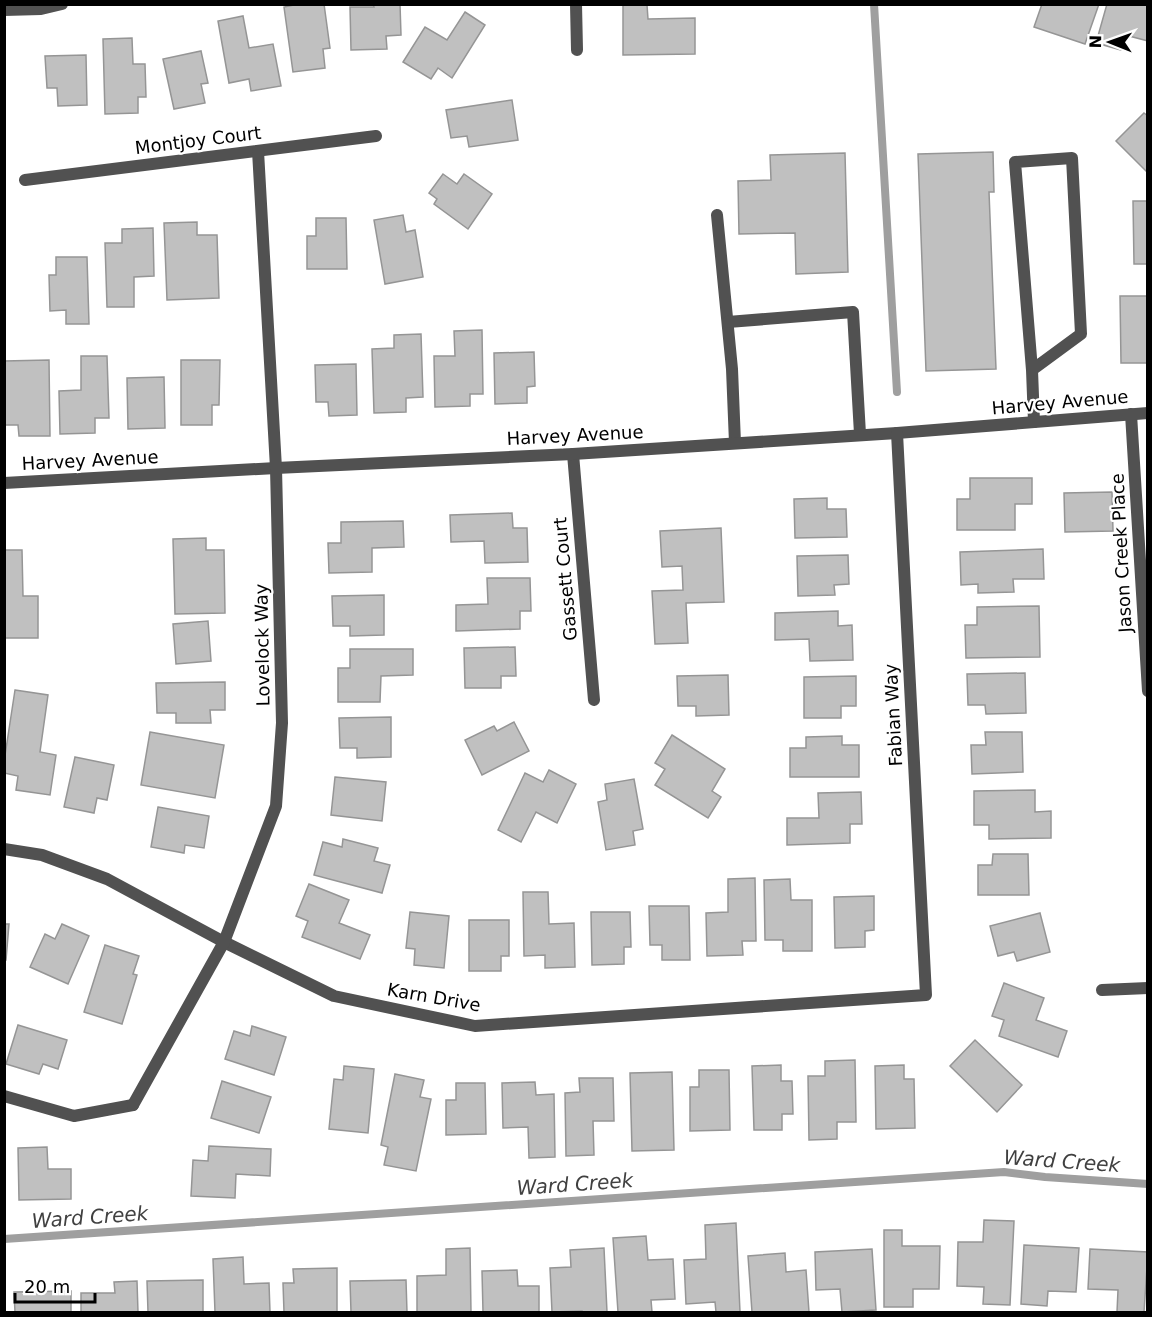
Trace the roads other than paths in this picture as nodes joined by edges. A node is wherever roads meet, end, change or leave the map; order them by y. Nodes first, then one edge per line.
1 (62, 4) edge
2 (576, 4) edge
3 (4, 10) edge
4 (577, 50) dead end
5 (376, 136) dead end
6 (258, 151) junction
7 (25, 180) dead end
8 (717, 215) dead end
9 (728, 322) junction
10 (1032, 370) junction
11 (1148, 413) edge
12 (1131, 414) junction
13 (1034, 422) junction
14 (897, 433) junction
15 (860, 435) junction
16 (735, 443) junction
17 (573, 454) junction
18 (276, 468) junction
19 (4, 483) edge
20 (1148, 691) edge
21 (594, 700) dead end
22 (4, 849) edge
23 (224, 942) junction
24 (1148, 988) edge
25 (1102, 990) dead end
26 (926, 995) joint
27 (4, 1096) edge

1 - 3 street
2 - 4 street
5 - 6 street, Montjoy Court
6 - 7 street, Montjoy Court
6 - 18 street, Lovelock Way
8 - 9 street
9 - 15 street
9 - 16 street
10 - 10 street
10 - 13 street
11 - 12 street, Harvey Avenue
12 - 13 street, Harvey Avenue
12 - 20 street, Jason Creek Place
13 - 14 street, Harvey Avenue
14 - 15 street, Harvey Avenue
14 - 26 street, Fabian Way
15 - 16 street, Harvey Avenue
16 - 17 street, Harvey Avenue
17 - 18 street, Harvey Avenue
17 - 21 street, Gassett Court
18 - 19 street, Harvey Avenue
18 - 23 street, Lovelock Way
22 - 23 street, Karn Drive
23 - 26 street, Karn Drive
23 - 27 street, Lovelock Way
24 - 25 street

